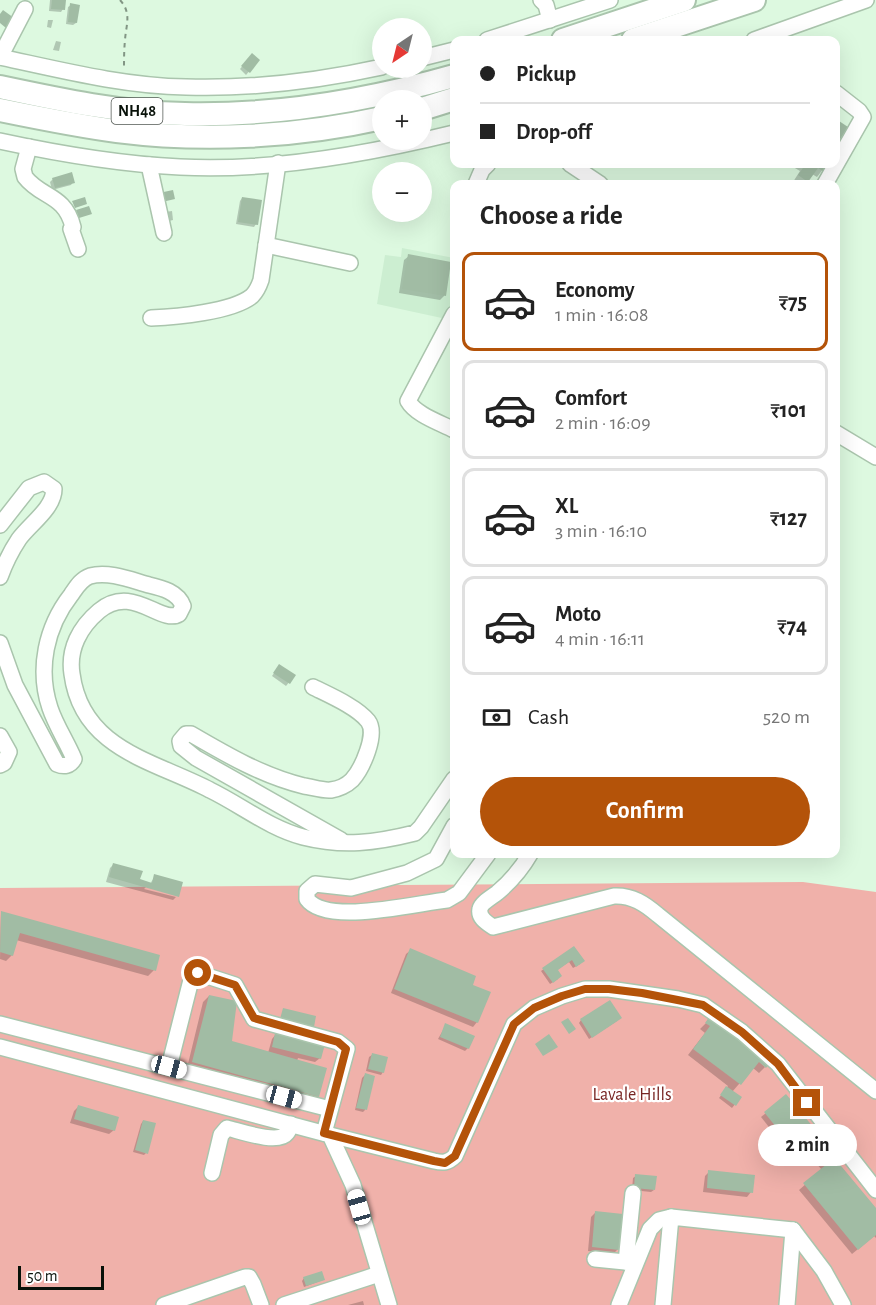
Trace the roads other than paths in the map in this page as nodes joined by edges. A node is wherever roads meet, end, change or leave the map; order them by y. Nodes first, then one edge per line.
1 (541, 0) edge
2 (610, 0) edge
3 (684, 0) edge
4 (754, 0) edge
5 (866, 0) edge
6 (25, 9) dead end
7 (550, 20) junction
8 (499, 36) edge
9 (575, 36) edge
10 (645, 36) edge
11 (771, 36) edge
12 (450, 51) edge
13 (432, 56) edge
14 (0, 57) edge
15 (372, 69) edge
16 (450, 77) edge
17 (0, 87) edge
18 (840, 96) edge
19 (450, 100) edge
20 (432, 106) edge
21 (0, 110) edge
22 (372, 120) edge
23 (450, 135) edge
24 (0, 141) edge
25 (29, 147) junction
26 (840, 158) edge
27 (279, 163) junction
28 (149, 165) junction
29 (576, 168) edge
30 (594, 180) edge
31 (164, 233) dead end
32 (267, 245) junction
33 (78, 249) dead end
34 (350, 263) dead end
35 (151, 318) dead end
36 (450, 321) edge
37 (450, 428) edge
38 (840, 435) edge
39 (876, 457) edge
40 (0, 525) edge
41 (0, 577) edge
42 (0, 643) edge
43 (313, 687) dead end
44 (0, 736) edge
45 (0, 765) edge
46 (450, 785) edge
47 (450, 833) edge
48 (347, 843) junction
49 (485, 858) edge
50 (527, 858) edge
51 (0, 1024) edge
52 (0, 1047) edge
53 (169, 1067) junction
54 (876, 1091) edge
55 (330, 1109) junction
56 (291, 1124) junction
57 (327, 1134) junction
58 (212, 1173) dead end
59 (876, 1190) edge
60 (633, 1193) dead end
61 (671, 1217) junction
62 (793, 1230) junction
63 (595, 1259) dead end
64 (631, 1262) junction
65 (379, 1274) junction
66 (164, 1305) edge
67 (261, 1305) edge
68 (284, 1305) edge
69 (389, 1305) edge
70 (619, 1305) edge
71 (663, 1305) edge
72 (787, 1305) edge
73 (843, 1305) edge

1 - 7 street
2 - 7 street
3 - 9 highway
4 - 10 highway
5 - 11 street
6 - 14 street
7 - 8 street
12 - 13 street
14 - 15 street
16 - 17 highway, NH48
18 - 26 street
19 - 20 highway
21 - 22 highway, NH48
23 - 27 street
24 - 25 street
25 - 28 street
25 - 33 street
27 - 28 street
27 - 32 street
28 - 31 street
29 - 30 street
32 - 34 street
32 - 35 street
36 - 37 street
38 - 39 street
40 - 41 street
42 - 48 street
43 - 48 street
44 - 45 street
46 - 48 street
47 - 49 street
50 - 54 street
51 - 53 street
52 - 56 street
53 - 55 street
53 - 55 street
55 - 57 street
56 - 57 street
56 - 58 street
57 - 59 street
57 - 65 street
60 - 64 street
61 - 62 street
61 - 64 street
61 - 71 street
62 - 72 street
62 - 73 street
63 - 64 street
64 - 70 street
65 - 68 street
65 - 69 street
66 - 67 street

